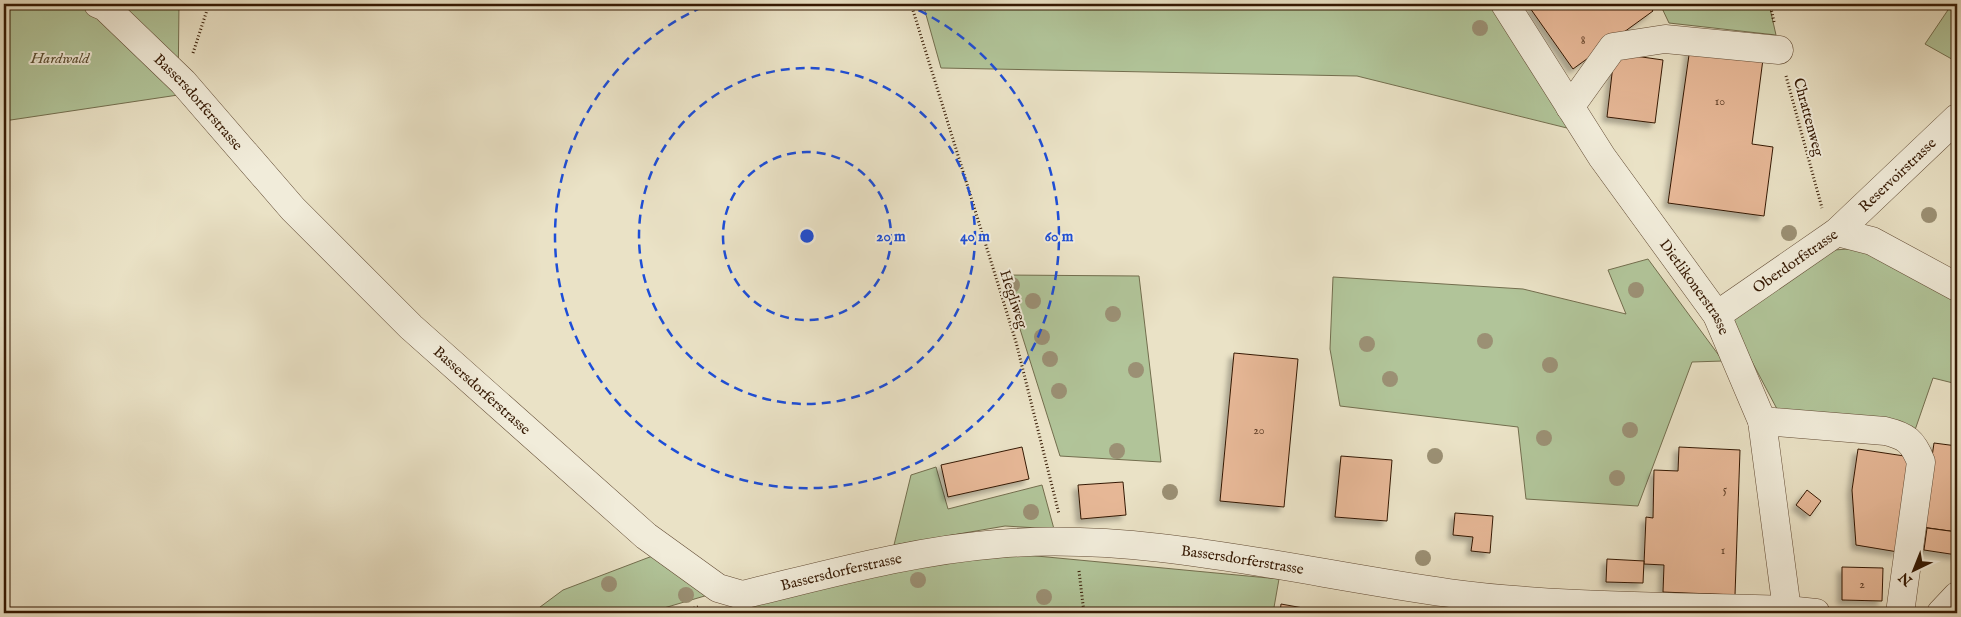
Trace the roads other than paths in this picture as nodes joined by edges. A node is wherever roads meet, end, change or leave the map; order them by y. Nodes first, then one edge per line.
1 (98, 4) edge
2 (1505, 4) edge
3 (1779, 50) road end
4 (1570, 107) junction
5 (1957, 118) edge
6 (1837, 232) junction
7 (1957, 287) edge
8 (1717, 315) junction
9 (1762, 421) junction
10 (1957, 596) edge
11 (1787, 610) junction
12 (1816, 613) edge
13 (1900, 613) edge
14 (1941, 613) edge

1 - 11 street, Bassersdorferstrasse
2 - 4 street, Dietlikonerstrasse
3 - 4 street
4 - 8 street, Dietlikonerstrasse
5 - 6 street, Reservoirstrasse
6 - 7 street, Oberdorfstrasse
6 - 8 street, Oberdorfstrasse
8 - 9 street, Dietlikonerstrasse
9 - 11 street, Dietlikonerstrasse
9 - 13 street
10 - 14 street
11 - 12 street, Bassersdorferstrasse

